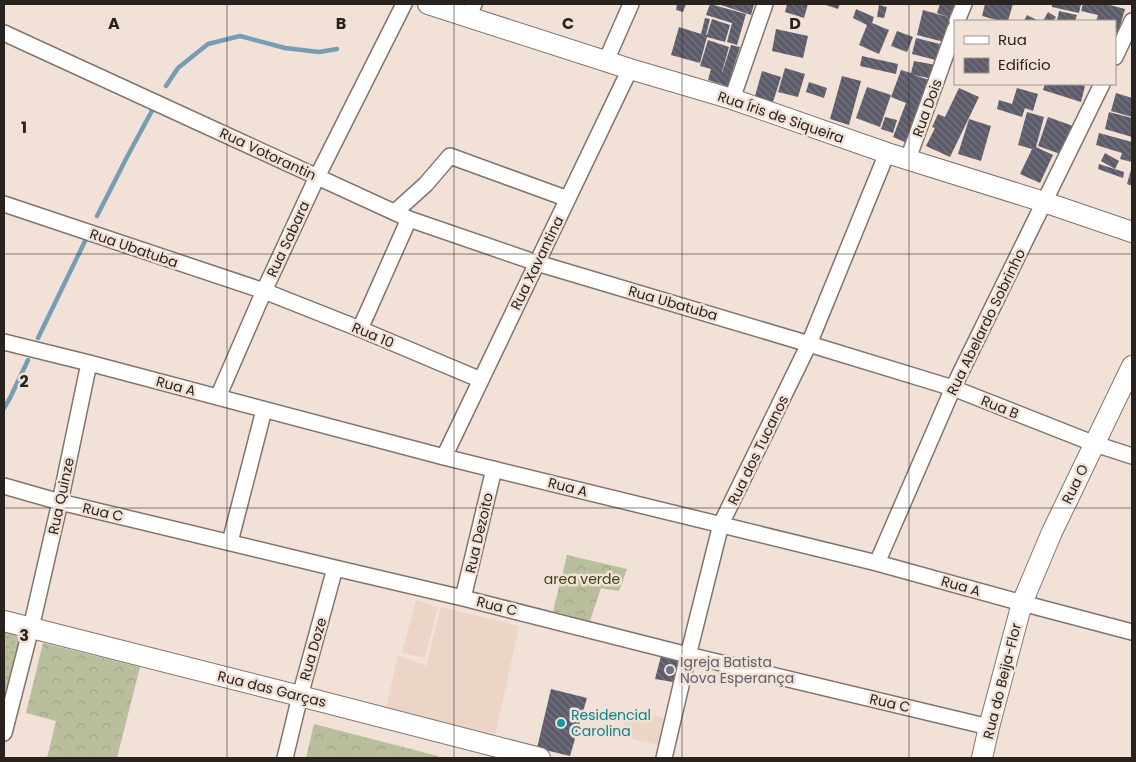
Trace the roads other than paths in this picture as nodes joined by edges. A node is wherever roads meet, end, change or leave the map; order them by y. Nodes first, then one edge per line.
1 (404, 4) edge
2 (428, 4) edge
3 (631, 4) edge
4 (765, 4) edge
5 (964, 4) edge
6 (471, 10) edge
7 (957, 20) edge
8 (1132, 21) edge
9 (954, 32) edge
10 (4, 33) edge
11 (1116, 55) edge
12 (606, 61) junction
13 (630, 69) junction
14 (1102, 85) edge
15 (732, 99) junction
16 (887, 153) junction
17 (908, 159) junction
18 (317, 177) junction
19 (568, 199) junction
20 (1044, 202) junction
21 (4, 204) edge
22 (395, 212) junction
23 (409, 219) junction
24 (1132, 232) edge
25 (537, 263) junction
26 (264, 292) junction
27 (360, 329) junction
28 (4, 342) edge
29 (810, 344) junction
30 (89, 363) junction
31 (1132, 366) edge
32 (481, 380) junction
33 (953, 388) junction
34 (218, 397) junction
35 (264, 410) junction
36 (1095, 444) junction
37 (1132, 456) edge
38 (444, 457) junction
39 (494, 469) junction
40 (4, 486) edge
41 (60, 502) junction
42 (721, 524) junction
43 (230, 542) junction
44 (877, 563) junction
45 (336, 568) junction
46 (464, 598) junction
47 (1022, 603) junction
48 (4, 621) edge
49 (31, 628) junction
50 (1132, 632) edge
51 (688, 655) junction
52 (300, 696) junction
53 (989, 727) junction
54 (4, 733) edge
55 (285, 758) edge
56 (540, 758) edge
57 (664, 758) edge
58 (982, 758) edge

1 - 18 street, Rua Sabara
2 - 6 street, Rua Íris de Siqueira
3 - 12 street
4 - 15 street
5 - 7 street
6 - 12 street, Rua Íris de Siqueira
8 - 11 street
9 - 17 street, Rua Dois
10 - 18 street, Rua Votorantin
12 - 13 street, Rua Íris de Siqueira
13 - 15 street, Rua Íris de Siqueira
13 - 19 street, Rua Xavantina
14 - 20 street, Rua Abelardo Sobrinho
15 - 16 street, Rua Íris de Siqueira
16 - 17 street, Rua Íris de Siqueira
16 - 29 street, Rua dos Tucanos
17 - 20 street, Rua Íris de Siqueira
18 - 22 street, Rua Votorantin
18 - 26 street, Rua Sabara
19 - 22 street
19 - 25 street, Rua Xavantina
20 - 24 street, Rua Íris de Siqueira
20 - 33 street, Rua Abelardo Sobrinho
21 - 26 street, Rua Ubatuba
22 - 23 street, Rua Votorantin
23 - 25 street, Rua Votorantin
23 - 27 street
25 - 29 street, Rua Ubatuba
25 - 32 street, Rua Xavantina
26 - 27 street, Rua 10
26 - 34 street, Rua Sabara
27 - 32 street, Rua 10
28 - 30 street, Rua A
29 - 33 street, Rua B
29 - 42 street, Rua dos Tucanos
30 - 34 street, Rua A
30 - 41 street, Rua Quinze
31 - 36 street, Rua O
32 - 38 street, Rua Xavantina
33 - 36 street, Rua B
33 - 44 street, Rua Abelardo Sobrinho
34 - 35 street, Rua A
35 - 38 street, Rua A
35 - 43 street
36 - 37 street, Rua B
36 - 47 street, Rua O
38 - 39 street, Rua A
39 - 42 street, Rua A
39 - 46 street, Rua Dezoito
40 - 41 street, Rua C
41 - 43 street, Rua C
41 - 49 street, Rua Quinze
42 - 44 street, Rua A
42 - 51 street, Rua dos Tucanos
43 - 45 street, Rua C
44 - 47 street, Rua A
45 - 46 street, Rua C
45 - 52 street, Rua Doze
46 - 51 street, Rua C
47 - 50 street, Rua A
47 - 53 street, Rua do Beija-Flor
48 - 49 street, Rua das Garças
49 - 52 street, Rua das Garças
49 - 54 street, Rua Quinze
51 - 53 street, Rua C
51 - 57 street, Rua dos Tucanos
52 - 55 street, Rua Doze
52 - 56 street, Rua das Garças
53 - 58 street, Rua do Beija-Flor

